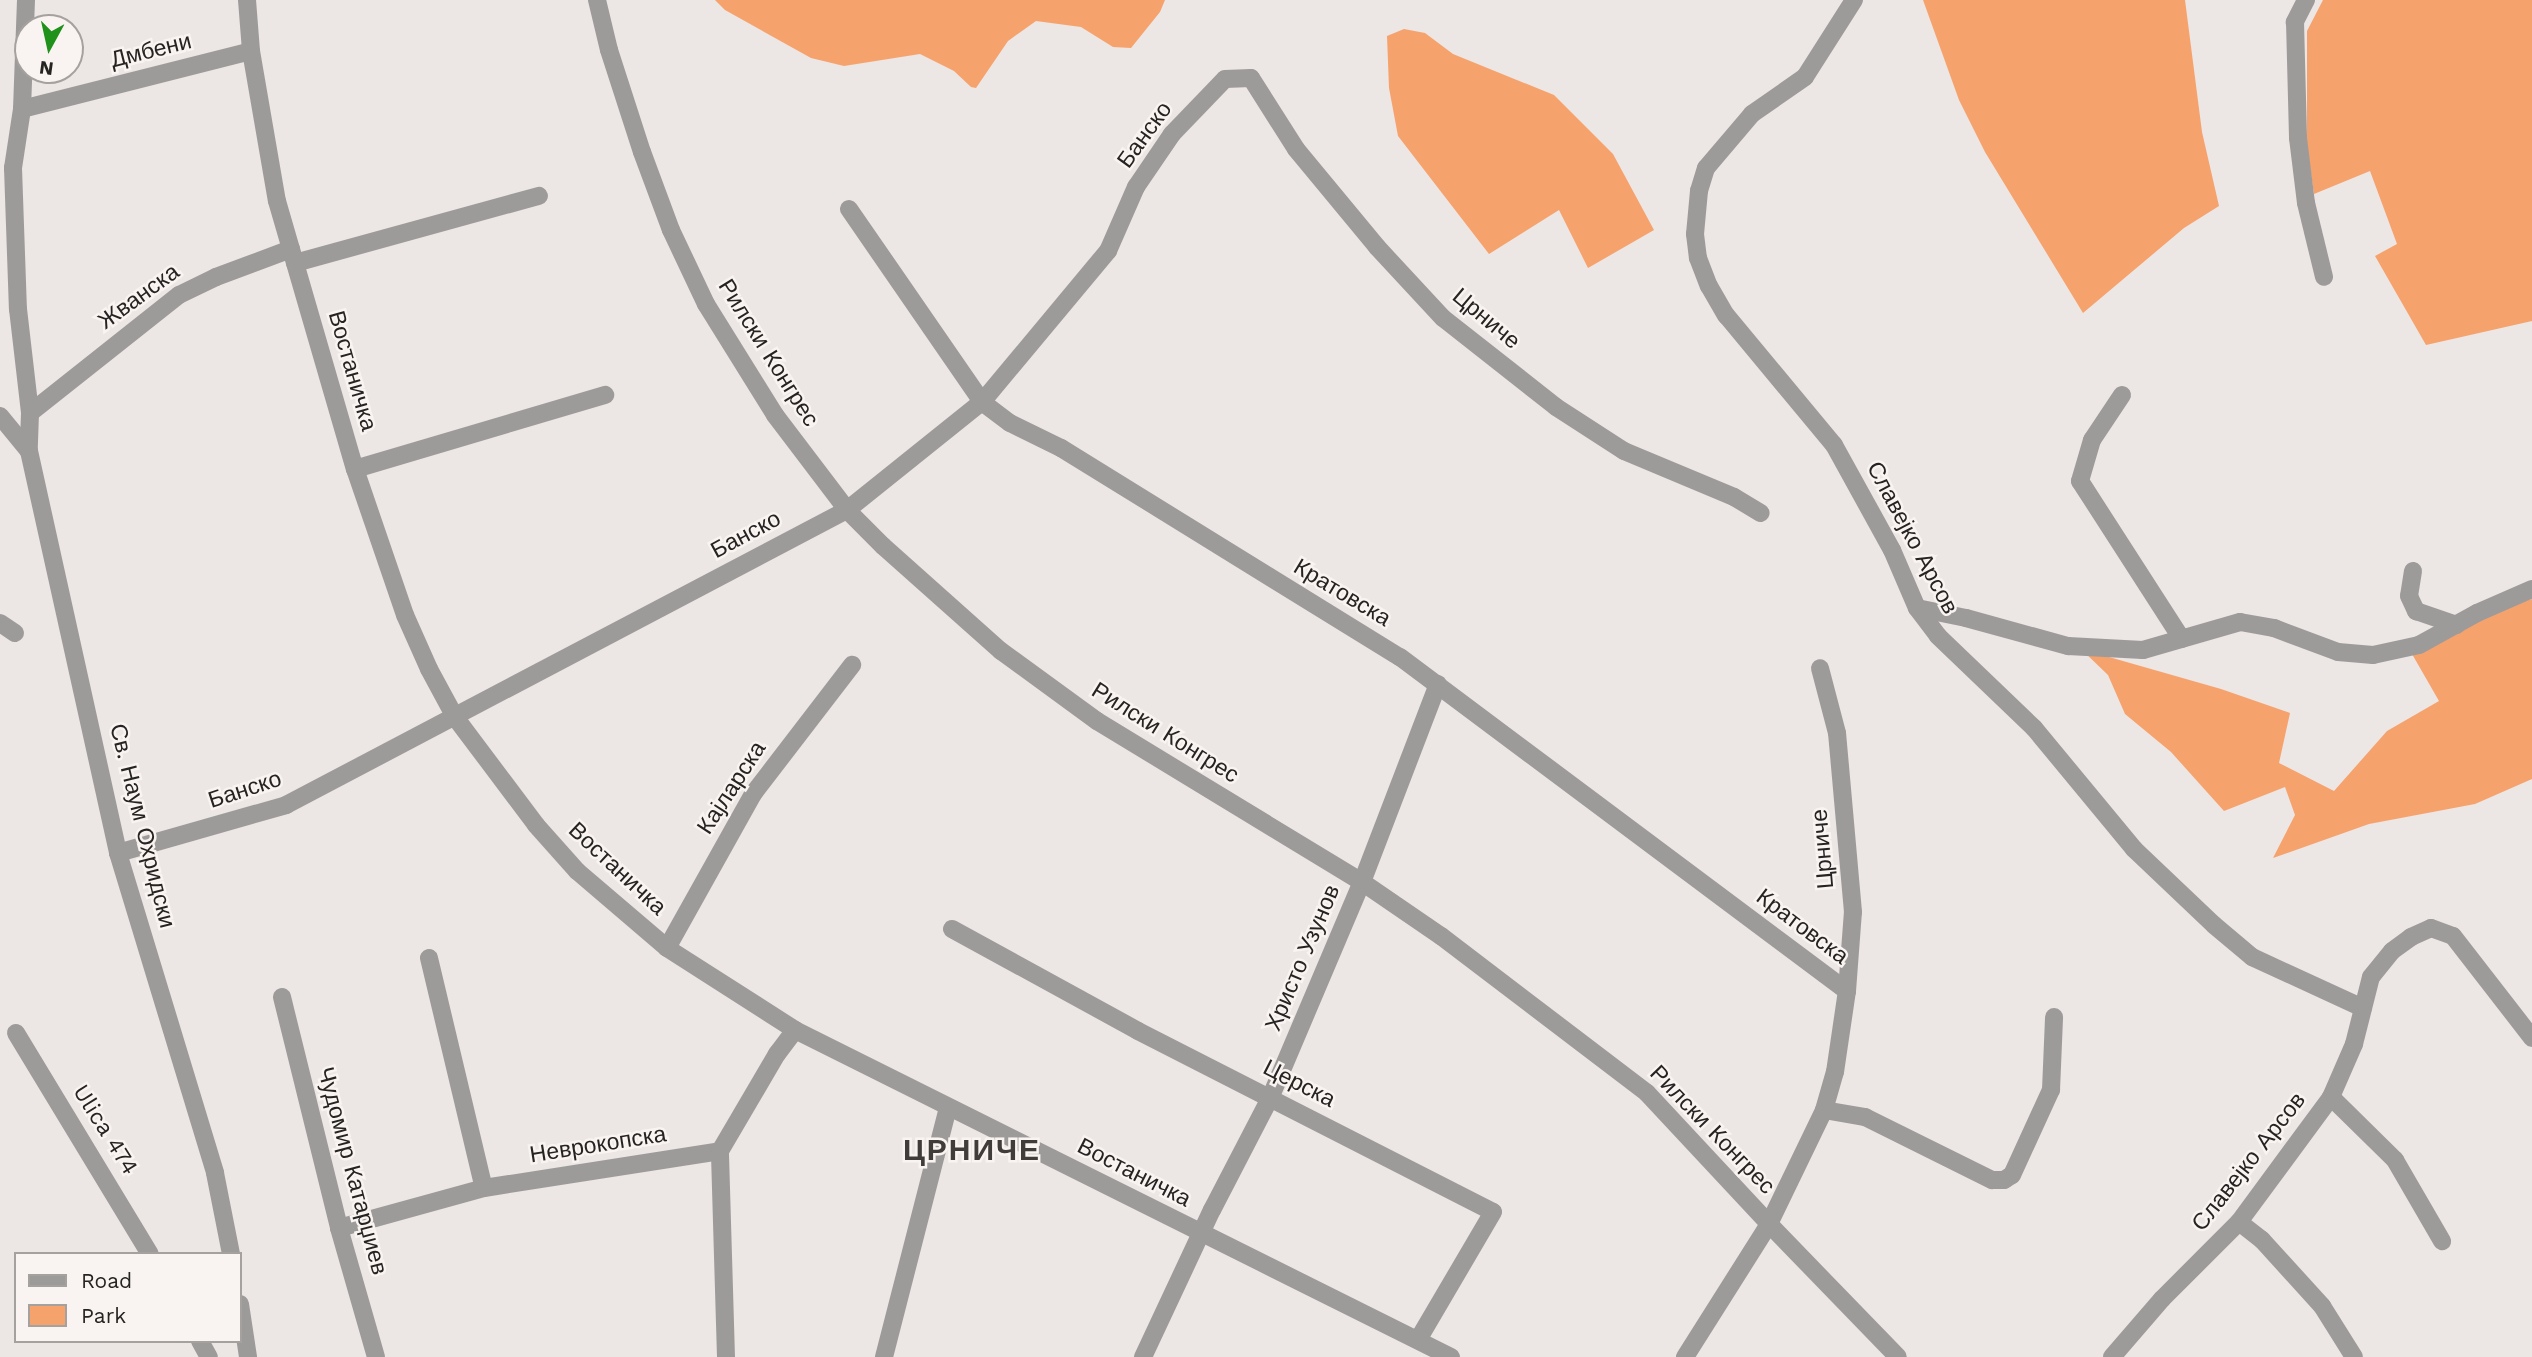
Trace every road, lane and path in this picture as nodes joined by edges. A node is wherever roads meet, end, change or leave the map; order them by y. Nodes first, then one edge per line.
1 (26, 0) edge
2 (247, 0) edge
3 (597, 0) edge
4 (1854, 0) edge
5 (2306, 0) edge
6 (251, 51) junction
7 (1251, 78) joint
8 (22, 109) junction
9 (539, 196) dead end
10 (849, 209) dead end
11 (293, 256) junction
12 (2324, 277) dead end
13 (605, 395) dead end
14 (2122, 395) dead end
15 (982, 402) junction
16 (30, 413) junction
17 (0, 415) edge
18 (29, 451) junction
19 (355, 469) junction
20 (847, 510) junction
21 (1761, 513) dead end
22 (2413, 572) dead end
23 (2532, 589) edge
24 (1917, 608) junction
25 (2457, 625) junction
26 (2182, 639) junction
27 (852, 665) dead end
28 (1820, 668) dead end
29 (1438, 684) junction
30 (455, 718) junction
31 (118, 853) junction
32 (1362, 882) junction
33 (952, 929) dead end
34 (667, 948) junction
35 (429, 958) dead end
36 (1847, 991) junction
37 (282, 997) dead end
38 (2363, 1008) junction
39 (2054, 1017) dead end
40 (795, 1030) junction
41 (16, 1033) dead end
42 (2532, 1038) edge
43 (1271, 1096) junction
44 (2331, 1097) junction
45 (948, 1107) junction
46 (1824, 1110) junction
47 (720, 1151) junction
48 (484, 1188) junction
49 (2239, 1222) junction
50 (1769, 1224) junction
51 (339, 1228) junction
52 (1202, 1234) junction
53 (2442, 1241) dead end
54 (149, 1252) edge
55 (231, 1252) edge
56 (242, 1317) edge
57 (1419, 1340) junction
58 (248, 1357) edge
59 (376, 1357) edge
60 (726, 1357) edge
61 (884, 1357) edge
62 (1143, 1357) edge
63 (1451, 1357) edge
64 (1685, 1357) edge
65 (1898, 1357) edge
66 (2112, 1357) edge
67 (2354, 1357) edge

1 - 8 street
2 - 6 street, Востаничка
3 - 20 street, Рилски Конгрес
4 - 24 street, Славејко Арсов
5 - 12 street
6 - 8 street, Дмбени
6 - 11 street, Востаничка
7 - 15 street, Банско
7 - 21 street, Црниче
8 - 16 street
9 - 11 street, Жванска
10 - 15 street, Кратовска
11 - 16 street, Жванска
11 - 19 street, Востаничка
13 - 19 street
14 - 26 street
15 - 20 street, Банско
15 - 29 street, Кратовска
16 - 18 street
17 - 18 street, Св. Наум Охридски
18 - 31 street, Св. Наум Охридски
19 - 30 street, Востаничка
20 - 30 street, Банско
20 - 32 street, Рилски Конгрес
22 - 25 street
23 - 25 street
24 - 26 street
24 - 38 street, Славејко Арсов
25 - 26 street
27 - 34 street, Кајларска
28 - 36 street, Црниче
29 - 32 street, Христо Узунов
29 - 36 street, Кратовска
30 - 31 street, Банско
30 - 34 street, Востаничка
31 - 55 street, Св. Наум Охридски
32 - 43 street, Христо Узунов
32 - 50 street, Рилски Конгрес
33 - 43 street, Церска
34 - 40 street, Востаничка
35 - 48 street
36 - 46 street, Црниче
37 - 51 street, Чудомир Катарџиев
38 - 42 street, Славејко Арсов
38 - 44 street, Славејко Арсов
39 - 46 street
40 - 45 street, Востаничка
40 - 47 street
41 - 54 street, Ulica 474
43 - 52 street, Христо Узунов
43 - 57 street, Церска
44 - 49 street, Славејко Арсов
44 - 53 street
45 - 52 street, Востаничка
45 - 61 street
46 - 50 street, Црниче
47 - 48 street, Неврокопска
47 - 60 street
48 - 51 street, Неврокопска
49 - 66 street, Славејко Арсов
49 - 67 street
50 - 64 street, Црниче
50 - 65 street, Рилски Конгрес
51 - 59 street, Чудомир Катарџиев
52 - 57 street, Востаничка
52 - 62 street, Христо Узунов
56 - 58 street
57 - 63 street, Востаничка

